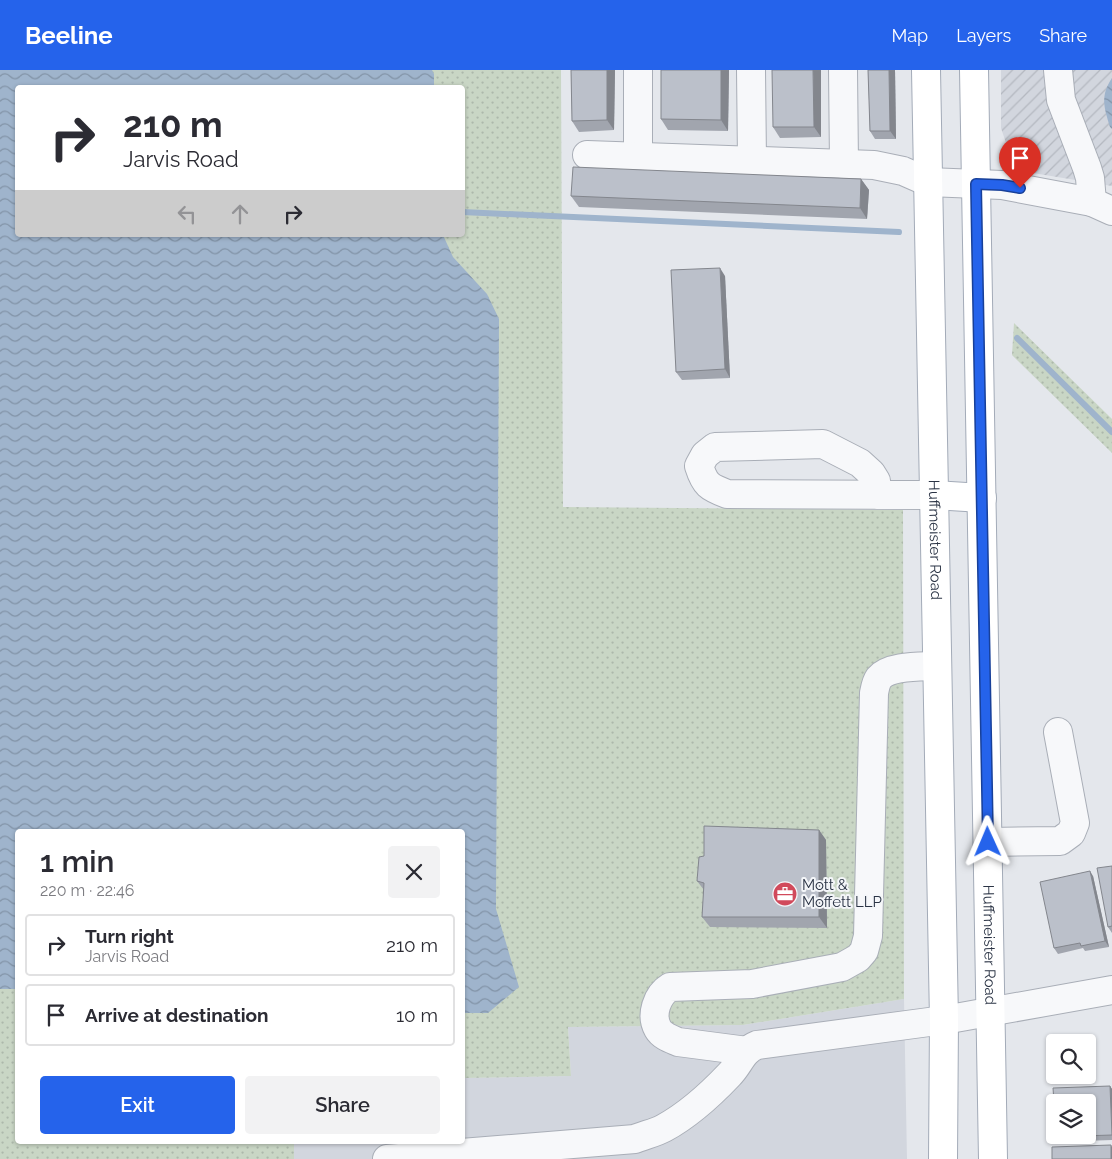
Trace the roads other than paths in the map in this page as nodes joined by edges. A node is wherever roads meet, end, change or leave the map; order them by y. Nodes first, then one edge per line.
1 (638, 70) edge
2 (751, 70) edge
3 (843, 70) edge
4 (926, 70) edge
5 (974, 70) edge
6 (1058, 70) edge
7 (587, 155) dead end
8 (638, 156) junction
9 (752, 160) junction
10 (844, 164) junction
11 (928, 182) junction
12 (976, 184) junction
13 (1102, 206) edge
14 (877, 495) junction
15 (934, 495) junction
16 (982, 498) junction
17 (937, 666) junction
18 (1058, 732) dead end
19 (988, 842) junction
20 (1112, 990) edge
21 (991, 1012) junction
22 (944, 1020) junction
23 (747, 1051) junction
24 (387, 1159) edge
25 (943, 1159) edge
26 (993, 1159) edge

1 - 8 street
2 - 9 street
3 - 10 street
4 - 11 main road, Huffmeister Road
5 - 12 main road, Huffmeister Road
6 - 13 street
7 - 8 street
8 - 9 street
9 - 10 street
10 - 11 street
11 - 12 street
11 - 15 main road, Huffmeister Road
12 - 13 street
12 - 16 main road, Huffmeister Road
14 - 14 street
14 - 15 street
15 - 16 main road
15 - 17 main road, Huffmeister Road
16 - 19 main road, Huffmeister Road
17 - 22 main road, Huffmeister Road
17 - 23 street
18 - 19 street
19 - 21 main road, Huffmeister Road
20 - 21 street
21 - 22 street
21 - 26 main road, Huffmeister Road
22 - 23 street
22 - 25 main road, Huffmeister Road
23 - 24 street

